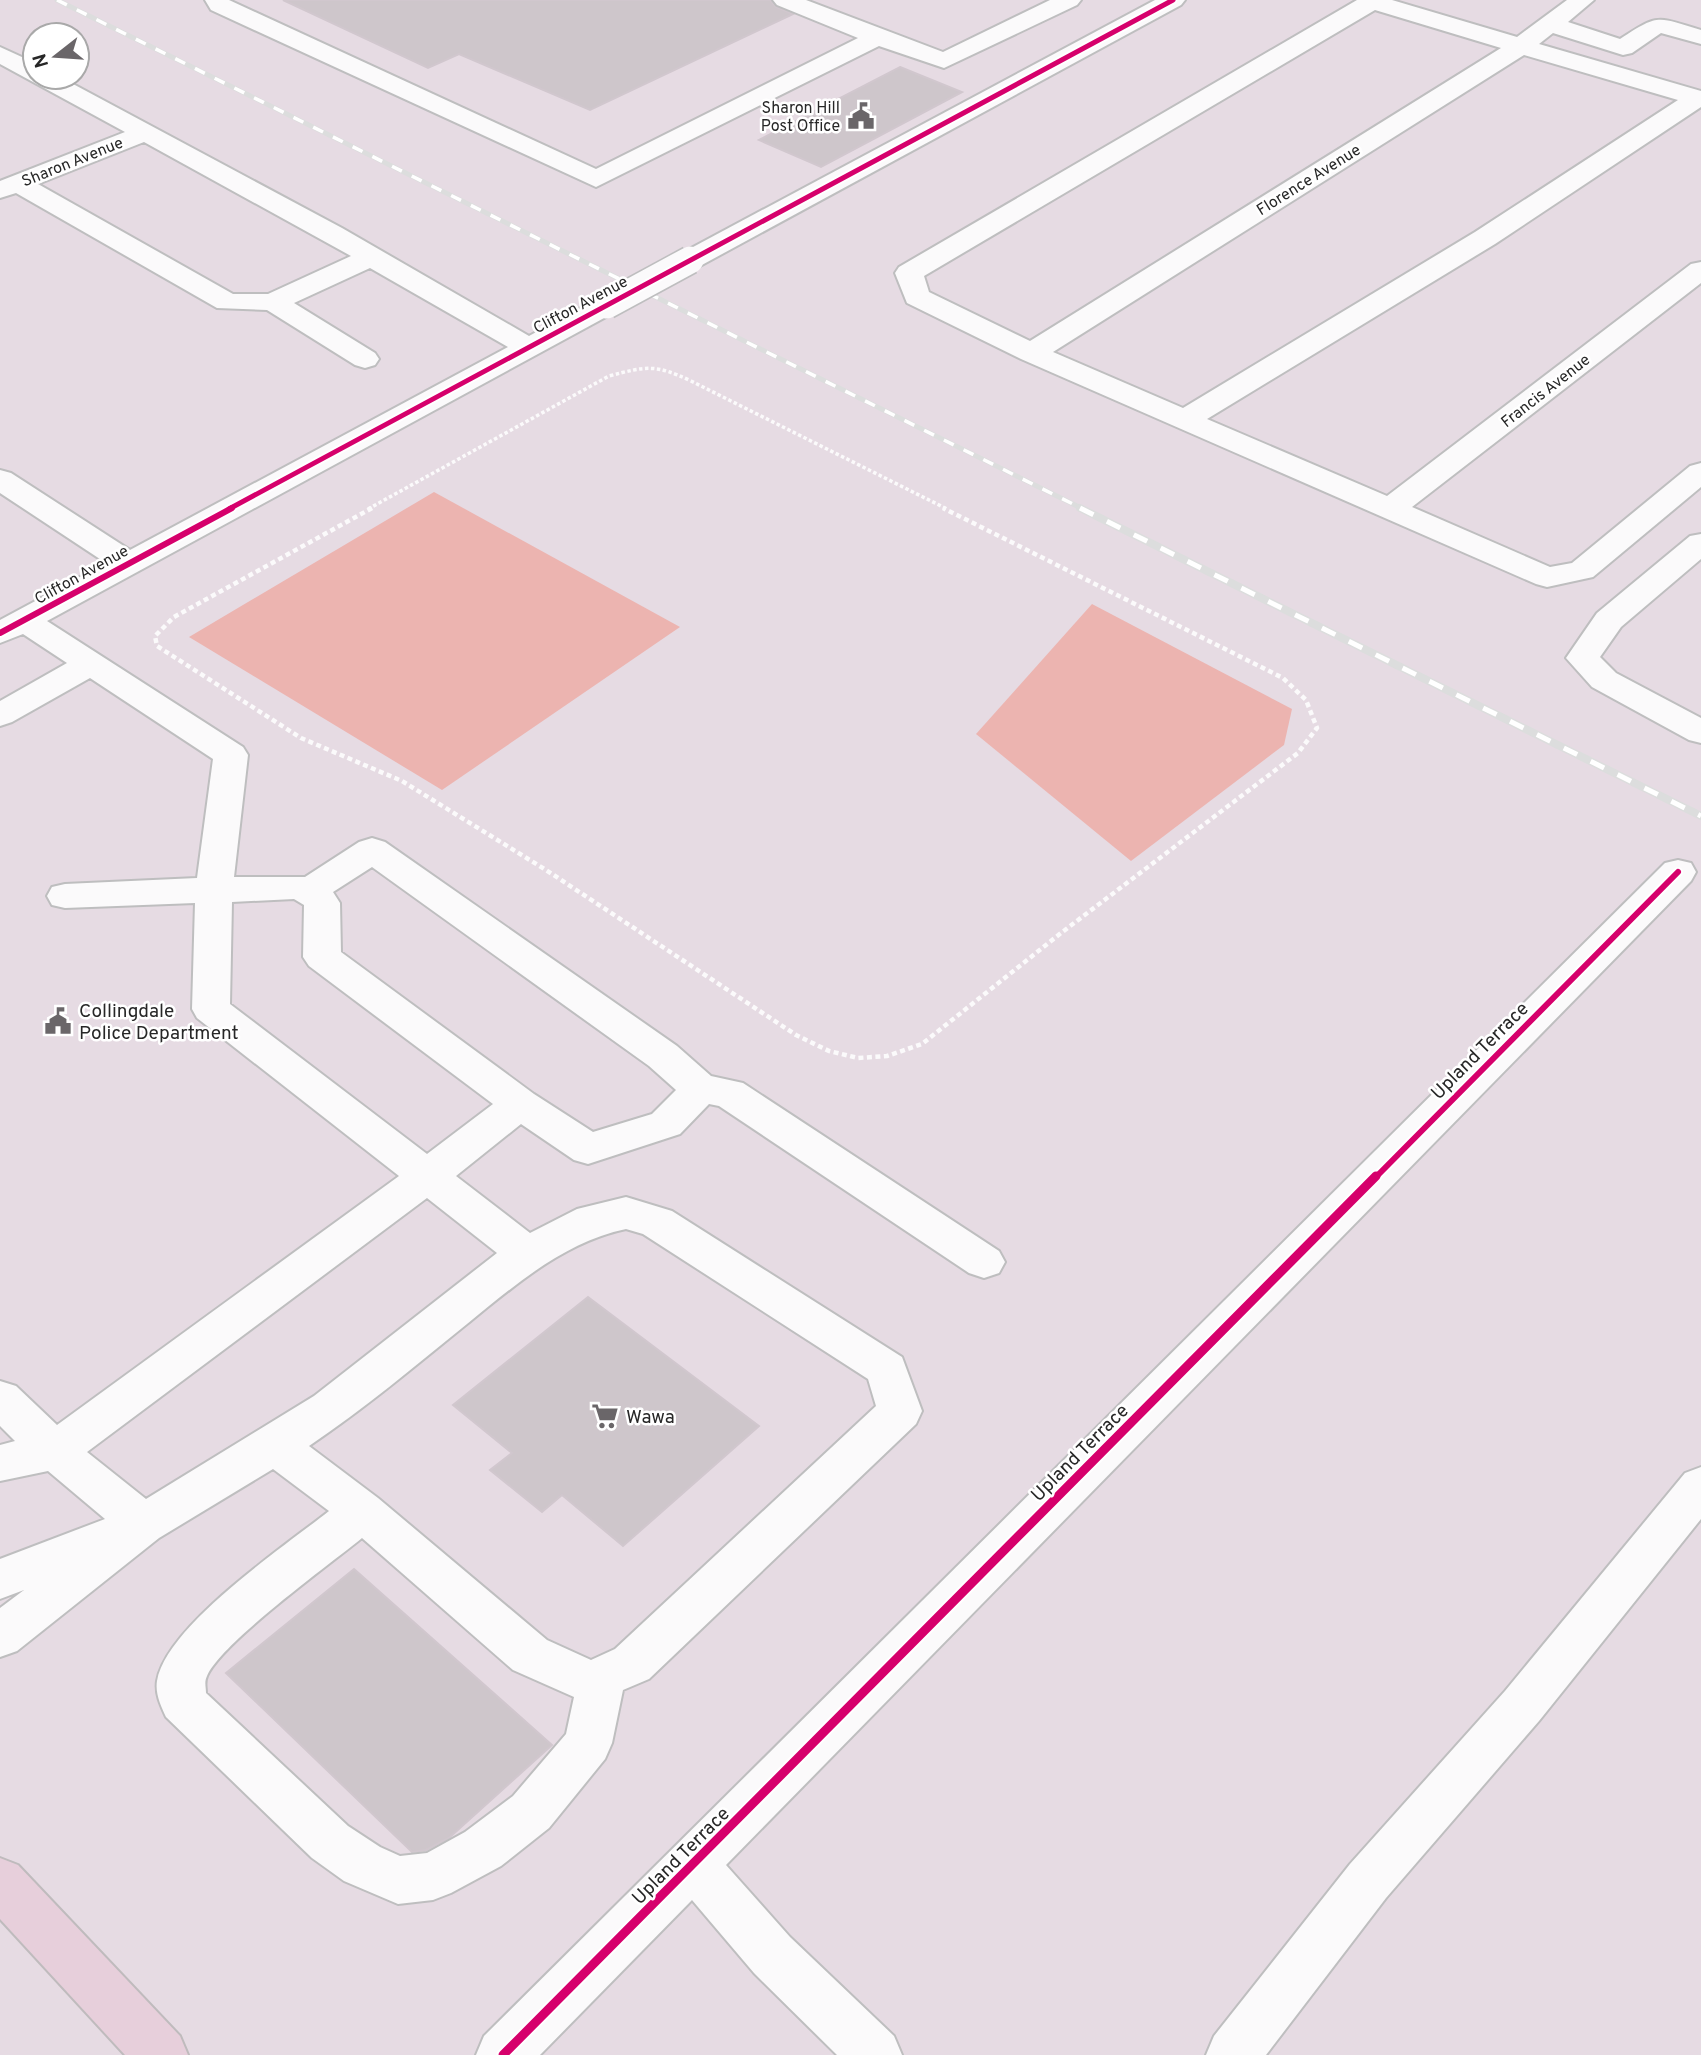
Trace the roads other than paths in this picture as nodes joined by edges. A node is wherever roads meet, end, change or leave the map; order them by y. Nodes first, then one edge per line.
1 (217, 0) edge
2 (785, 0) edge
3 (1069, 0) edge
4 (1173, 0) edge
5 (1374, 0) edge
6 (1582, 0) edge
7 (1549, 24) junction
8 (878, 37) junction
9 (1701, 37) edge
10 (1521, 46) junction
11 (0, 54) edge
12 (21, 65) edge
13 (68, 91) edge
14 (1700, 99) edge
15 (145, 133) junction
16 (8, 187) edge
17 (371, 257) junction
18 (1701, 270) edge
19 (273, 302) junction
20 (528, 347) junction
21 (1031, 353) junction
22 (365, 359) dead end
23 (1186, 419) junction
24 (1701, 472) edge
25 (0, 479) edge
26 (1389, 510) junction
27 (1701, 543) edge
28 (128, 563) junction
29 (12, 627) edge
30 (91, 664) junction
31 (0, 715) edge
32 (1701, 732) edge
33 (1678, 872) dead end
34 (215, 890) junction
35 (311, 890) junction
36 (65, 896) dead end
37 (700, 1089) junction
38 (520, 1104) junction
39 (429, 1175) junction
40 (528, 1254) junction
41 (984, 1262) dead end
42 (0, 1399) edge
43 (275, 1445) junction
44 (55, 1451) junction
45 (0, 1463) edge
46 (1701, 1486) edge
47 (362, 1511) junction
48 (142, 1524) junction
49 (0, 1580) edge
50 (0, 1636) edge
51 (602, 1677) junction
52 (693, 1864) junction
53 (0, 1882) edge
54 (161, 2055) edge
55 (503, 2055) edge
56 (875, 2055) edge
57 (1233, 2055) edge

1 - 8 street
2 - 8 street
3 - 8 street
4 - 20 street, Clifton Avenue, bridge
5 - 10 street
5 - 21 street
6 - 7 street, Florence Avenue
7 - 9 street
7 - 10 street, Florence Avenue
10 - 14 street
10 - 21 street, Florence Avenue
11 - 12 street
13 - 15 street
14 - 23 street
15 - 16 street, Sharon Avenue
15 - 17 street
16 - 19 street
17 - 19 street
17 - 20 street
18 - 26 street, Francis Avenue
19 - 22 street
20 - 28 street, Clifton Avenue
21 - 23 street
23 - 26 street
24 - 26 street
25 - 28 street
27 - 32 street
28 - 29 street, Clifton Avenue
29 - 30 street
30 - 31 street
30 - 34 street
33 - 52 street, Upland Terrace
34 - 35 street
34 - 36 street
34 - 39 street
35 - 37 street
35 - 38 street
37 - 38 street
37 - 41 street
38 - 39 street
39 - 40 street
39 - 44 street
40 - 43 street
40 - 51 street
42 - 44 street
43 - 47 street
43 - 48 street
44 - 45 street
44 - 48 street
46 - 57 street
47 - 51 street
47 - 51 street
48 - 49 street
48 - 50 street
52 - 55 street, Upland Terrace
52 - 56 street
53 - 54 main road

